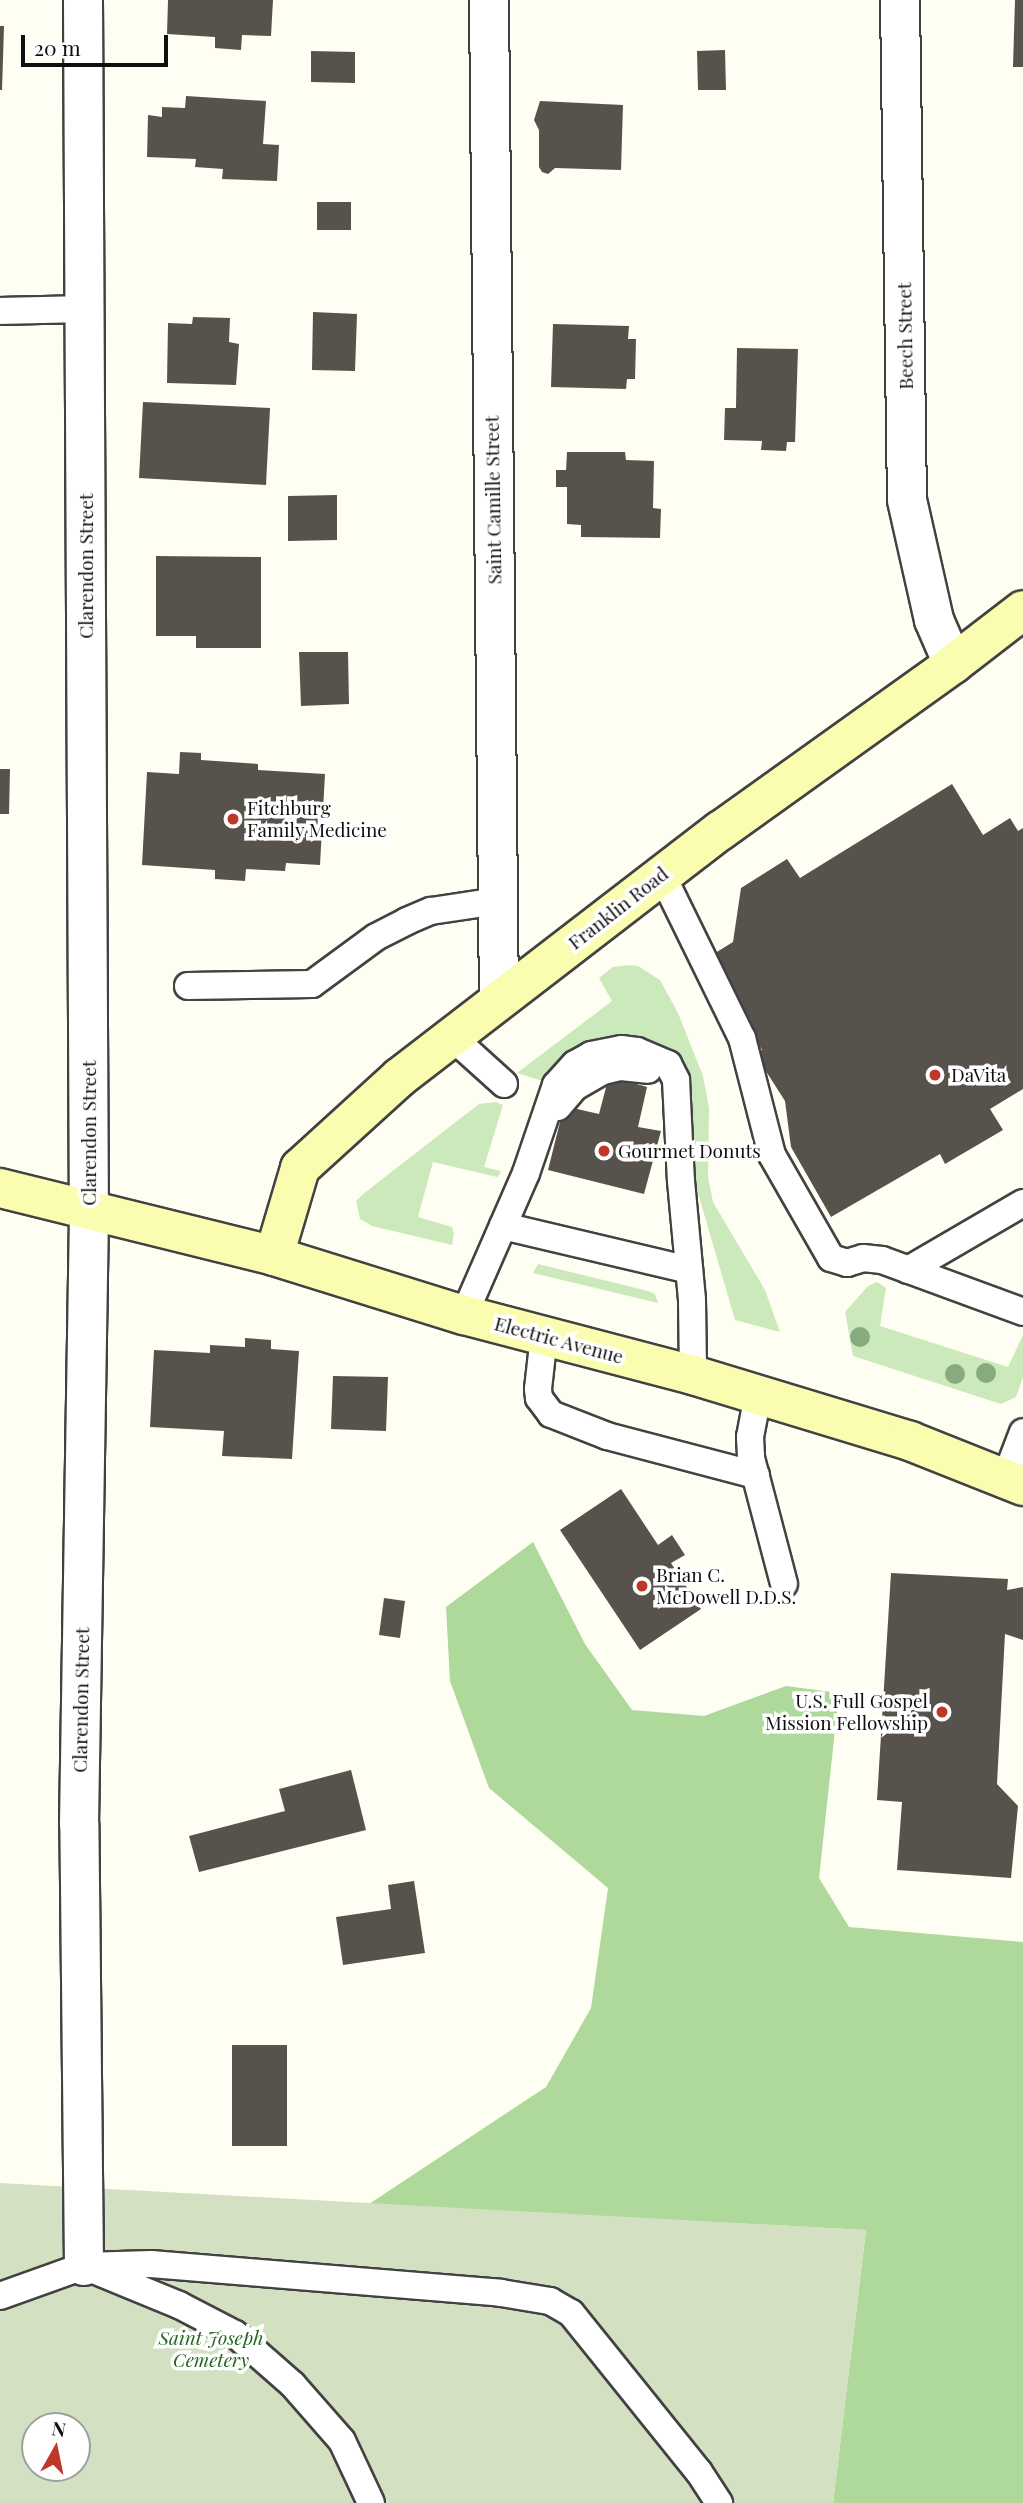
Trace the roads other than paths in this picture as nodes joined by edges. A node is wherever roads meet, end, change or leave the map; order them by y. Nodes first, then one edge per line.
1 (83, 0) edge
2 (489, 0) edge
3 (900, 0) edge
4 (84, 309) junction
5 (0, 311) edge
6 (1021, 616) edge
7 (953, 664) junction
8 (662, 875) junction
9 (498, 901) junction
10 (188, 986) dead end
11 (499, 999) junction
12 (452, 1037) junction
13 (504, 1084) dead end
14 (0, 1188) edge
15 (1023, 1203) edge
16 (89, 1212) junction
17 (503, 1226) junction
18 (274, 1256) junction
19 (689, 1270) junction
20 (908, 1270) junction
21 (1023, 1312) edge
22 (464, 1315) junction
23 (544, 1336) junction
24 (693, 1375) junction
25 (758, 1395) junction
26 (1023, 1432) edge
27 (756, 1475) junction
28 (1014, 1482) edge
29 (784, 1584) dead end
30 (84, 2266) junction
31 (0, 2296) edge
32 (371, 2503) edge
33 (719, 2503) edge

1 - 4 street, Clarendon Street
2 - 9 street, Saint Camille Street
3 - 7 street, Beech Street
4 - 5 lane
4 - 16 street, Clarendon Street
6 - 7 main road, Franklin Road
7 - 8 main road, Franklin Road
8 - 11 main road, Franklin Road
8 - 20 lane
9 - 10 lane
9 - 11 street, Saint Camille Street
11 - 12 main road, Franklin Road
12 - 13 lane
12 - 18 main road, Franklin Road
14 - 16 main road
15 - 20 lane
16 - 18 main road, Electric Avenue
16 - 30 street, Clarendon Street
17 - 19 lane
17 - 19 lane
17 - 22 lane
18 - 22 main road, Electric Avenue
19 - 24 lane
20 - 21 lane
22 - 23 main road, Electric Avenue
23 - 24 main road, Electric Avenue
23 - 27 lane
24 - 25 main road, Electric Avenue
25 - 27 lane
25 - 28 main road, Electric Avenue
26 - 28 lane
27 - 29 lane
30 - 31 lane
30 - 32 lane
30 - 33 lane

